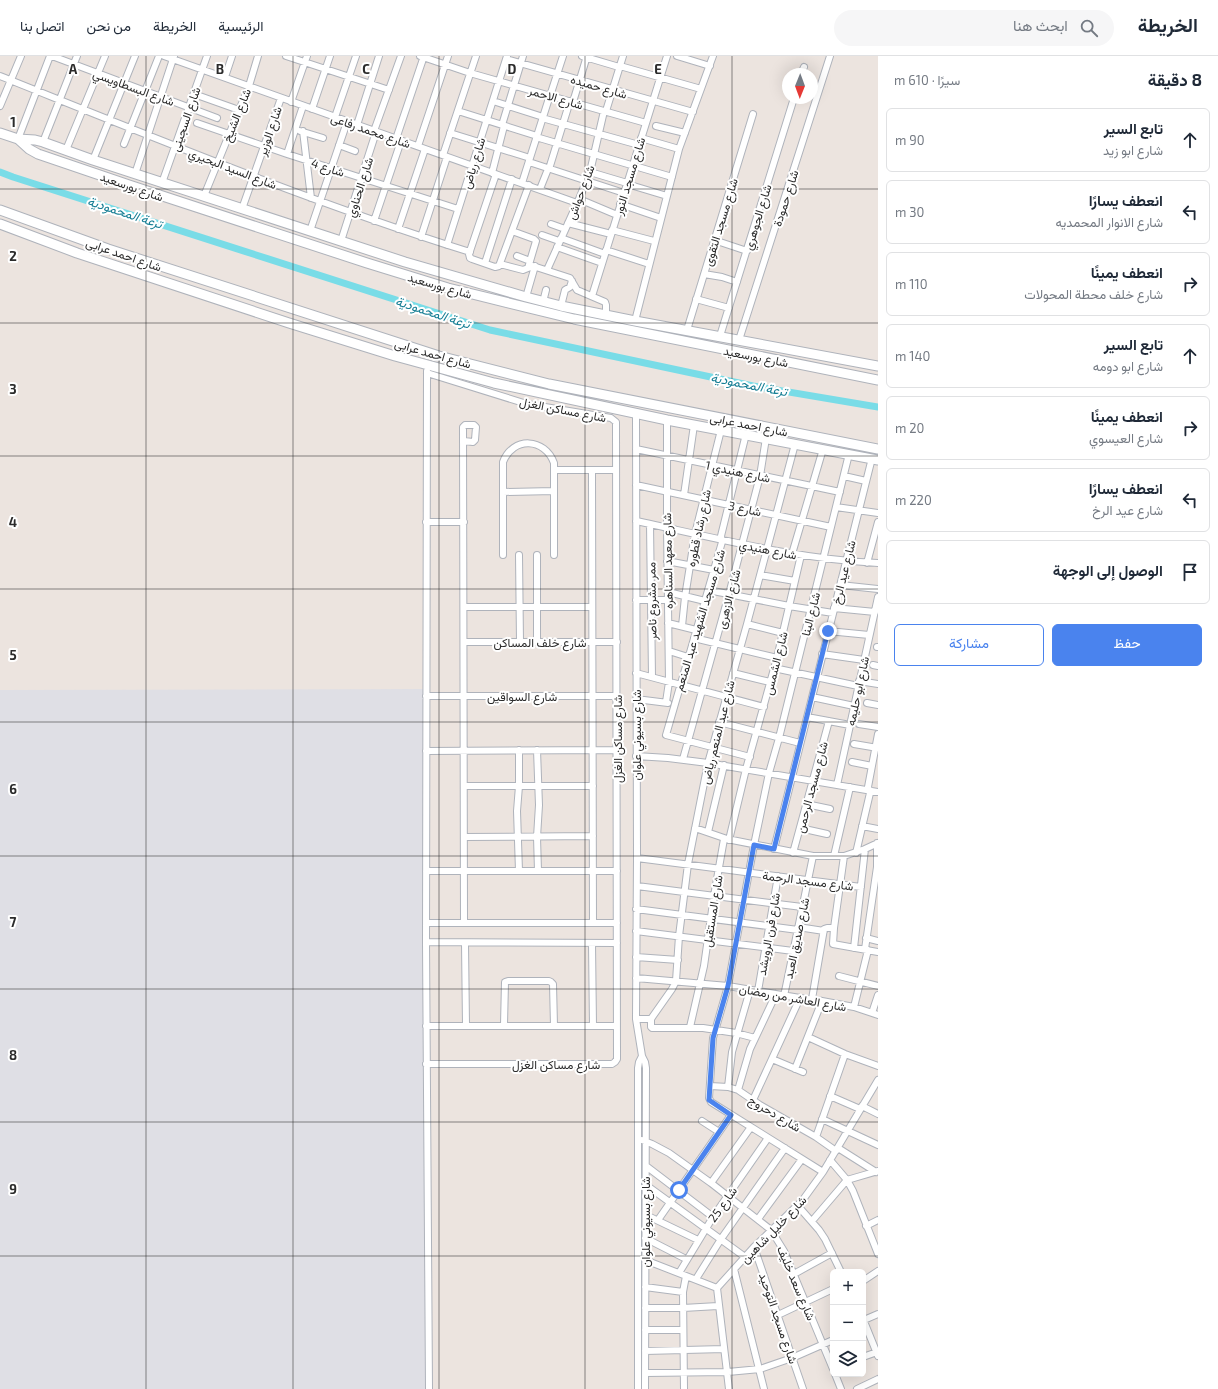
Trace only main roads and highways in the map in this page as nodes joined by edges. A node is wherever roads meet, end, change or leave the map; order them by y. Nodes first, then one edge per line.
1 (0, 133) edge
2 (18, 139) junction
3 (0, 210) edge
4 (0, 224) edge
5 (878, 366) edge
6 (878, 380) edge
7 (878, 449) edge
8 (875, 459) edge

1 - 2 main road, شارع بورسعيد
2 - 5 main road, شارع بورسعيد
2 - 6 main road, شارع بورسعيد
3 - 7 main road, شارع احمد عرابى
4 - 8 main road, شارع احمد عرابى

